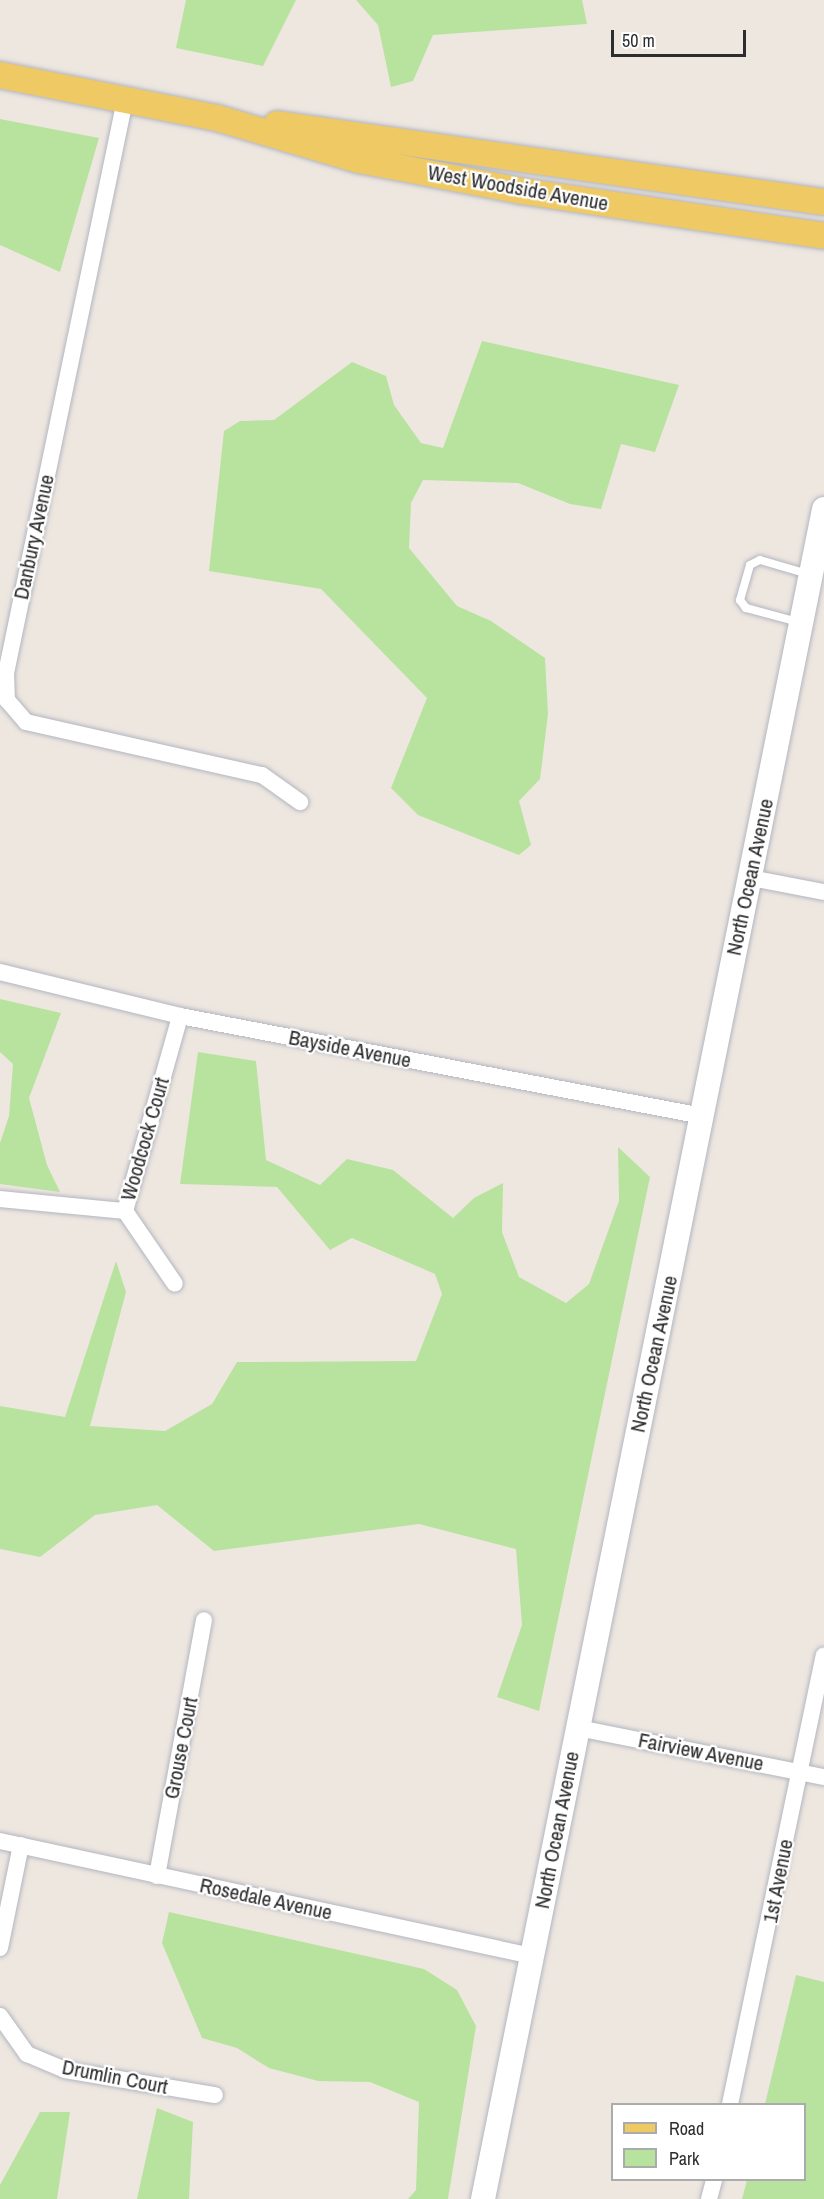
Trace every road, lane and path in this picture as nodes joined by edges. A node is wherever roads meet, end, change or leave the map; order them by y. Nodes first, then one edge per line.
1 (0, 75) edge
2 (125, 100) junction
3 (217, 118) junction
4 (824, 202) edge
5 (824, 236) edge
6 (824, 508) edge
7 (818, 577) edge
8 (802, 623) junction
9 (300, 802) dead end
10 (751, 878) junction
11 (824, 892) edge
12 (0, 972) edge
13 (180, 1016) junction
14 (702, 1116) junction
15 (0, 1199) edge
16 (125, 1211) junction
17 (175, 1284) dead end
18 (204, 1620) dead end
19 (824, 1656) edge
20 (578, 1728) junction
21 (799, 1772) junction
22 (824, 1777) edge
23 (0, 1841) edge
24 (21, 1845) junction
25 (157, 1876) junction
26 (0, 1948) edge
27 (532, 1956) junction
28 (0, 2016) edge
29 (215, 2096) dead end
30 (730, 2103) edge
31 (714, 2181) edge
32 (483, 2199) edge
33 (709, 2199) edge

1 - 2 main road, West Woodside Avenue
2 - 3 main road, West Woodside Avenue
2 - 9 street, Danbury Avenue
3 - 4 main road, West Woodside Avenue
3 - 5 main road, West Woodside Avenue
6 - 7 main road, North Ocean Avenue
7 - 8 main road, North Ocean Avenue
7 - 8 lane
8 - 10 main road, North Ocean Avenue
10 - 11 street
10 - 14 main road, North Ocean Avenue
12 - 13 street, Bayside Avenue
13 - 14 street, Bayside Avenue
13 - 16 street, Woodcock Court
14 - 20 main road, North Ocean Avenue
15 - 16 street, Woodcock Court
16 - 17 street
18 - 25 street, Grouse Court
19 - 21 street, 1st Avenue
20 - 21 street, Fairview Avenue
20 - 27 main road, North Ocean Avenue
21 - 22 street, Fairview Avenue
21 - 30 street, 1st Avenue
23 - 24 street, Rosedale Avenue
24 - 25 street, Rosedale Avenue
24 - 26 street
25 - 27 street, Rosedale Avenue
27 - 32 main road, North Ocean Avenue
28 - 29 street, Drumlin Court
31 - 33 street

